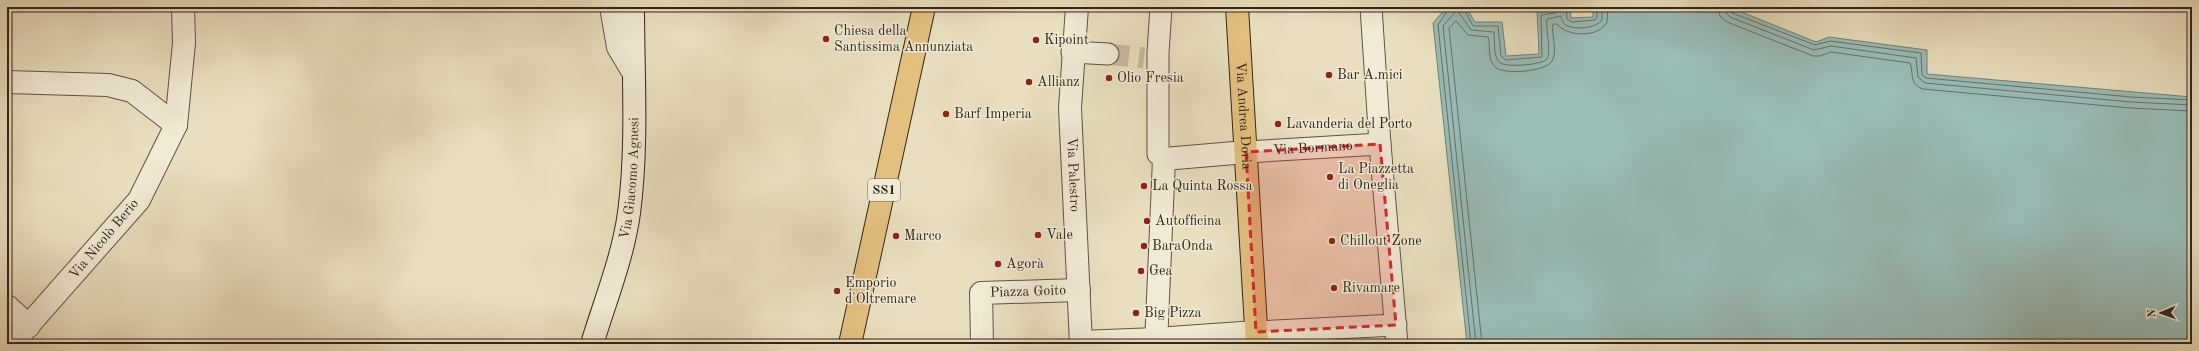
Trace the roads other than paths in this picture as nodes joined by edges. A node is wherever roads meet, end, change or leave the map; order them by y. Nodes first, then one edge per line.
1 (183, 7) edge
2 (611, 7) edge
3 (633, 7) edge
4 (924, 7) edge
5 (1077, 7) edge
6 (1161, 7) edge
7 (1237, 7) edge
8 (1371, 7) edge
9 (1072, 52) junction
10 (1108, 54) tunnel mouth
11 (633, 72) junction
12 (7, 82) edge
13 (176, 125) junction
14 (1380, 144) junction
15 (1246, 152) junction
16 (1164, 159) junction
17 (1079, 290) junction
18 (7, 306) edge
19 (29, 326) junction
20 (1396, 334) edge
21 (1257, 338) edge
22 (1156, 342) edge
23 (1081, 343) edge
24 (12, 344) edge
25 (592, 344) edge
26 (850, 344) edge
27 (982, 344) edge

1 - 13 street
2 - 11 street
3 - 11 street, Via Giacomo Agnesi
4 - 26 main road, SS1
5 - 9 street, Via Palestro
6 - 16 street
7 - 15 main road, Via Andrea Doria
8 - 14 street
9 - 10 street
9 - 17 street, Via Palestro
11 - 25 street, Via Giacomo Agnesi
12 - 13 street
13 - 19 street, Via Nicolò Berio
14 - 15 street, Via Bormano
14 - 20 street
15 - 16 street
15 - 21 main road, Via Andrea Doria
16 - 22 street
17 - 23 street, Via Palestro
17 - 27 street, Piazza Goito
18 - 19 street
19 - 24 street, Via Nicolò Berio
20 - 21 street
21 - 22 street
22 - 23 street

